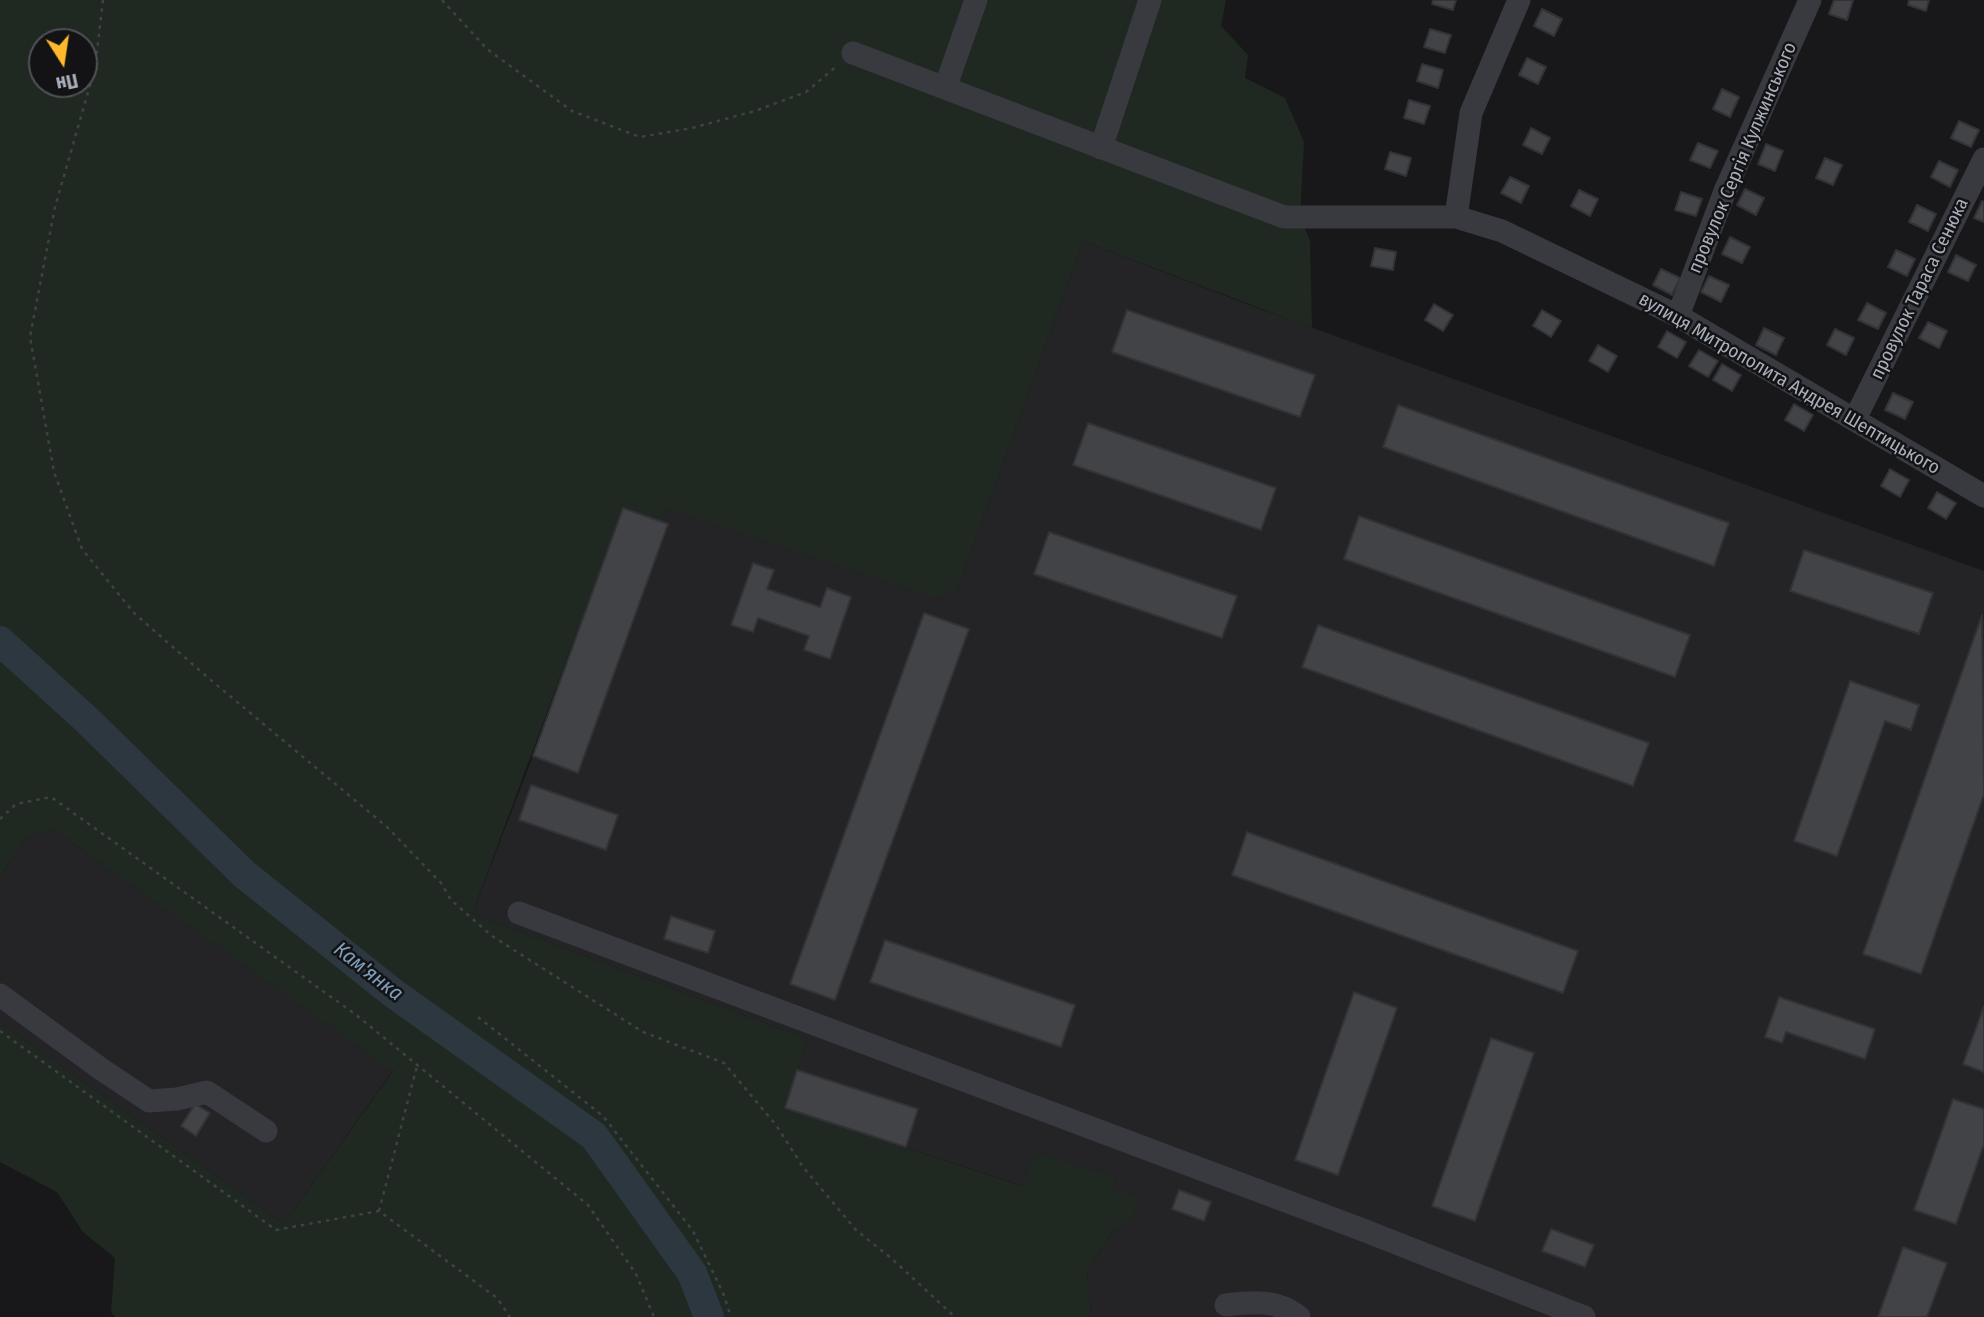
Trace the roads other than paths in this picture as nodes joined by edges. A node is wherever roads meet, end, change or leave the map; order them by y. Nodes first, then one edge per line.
1 (976, 0) edge
2 (1150, 0) edge
3 (1519, 0) edge
4 (1810, 0) edge
5 (853, 53) road end
6 (945, 88) junction
7 (1101, 148) junction
8 (1984, 159) edge
9 (1455, 217) junction
10 (1678, 316) junction
11 (1855, 419) junction
12 (1984, 496) edge
13 (519, 913) dead end
14 (0, 995) edge
15 (266, 1131) dead end
16 (1226, 1305) dead end
17 (1299, 1317) edge
18 (1584, 1317) edge

1 - 6 street
2 - 7 street
3 - 9 street
4 - 10 street, провулок Сергія Кулжинського
5 - 6 street, вулиця Митрополита Андрея Шептицького
6 - 7 street, вулиця Митрополита Андрея Шептицького
7 - 9 street, вулиця Митрополита Андрея Шептицького
8 - 11 street, провулок Тараса Сенюка
9 - 10 street, вулиця Митрополита Андрея Шептицького
10 - 11 street, вулиця Митрополита Андрея Шептицького
11 - 12 street, вулиця Митрополита Андрея Шептицького
13 - 18 street
14 - 15 street
16 - 17 street

